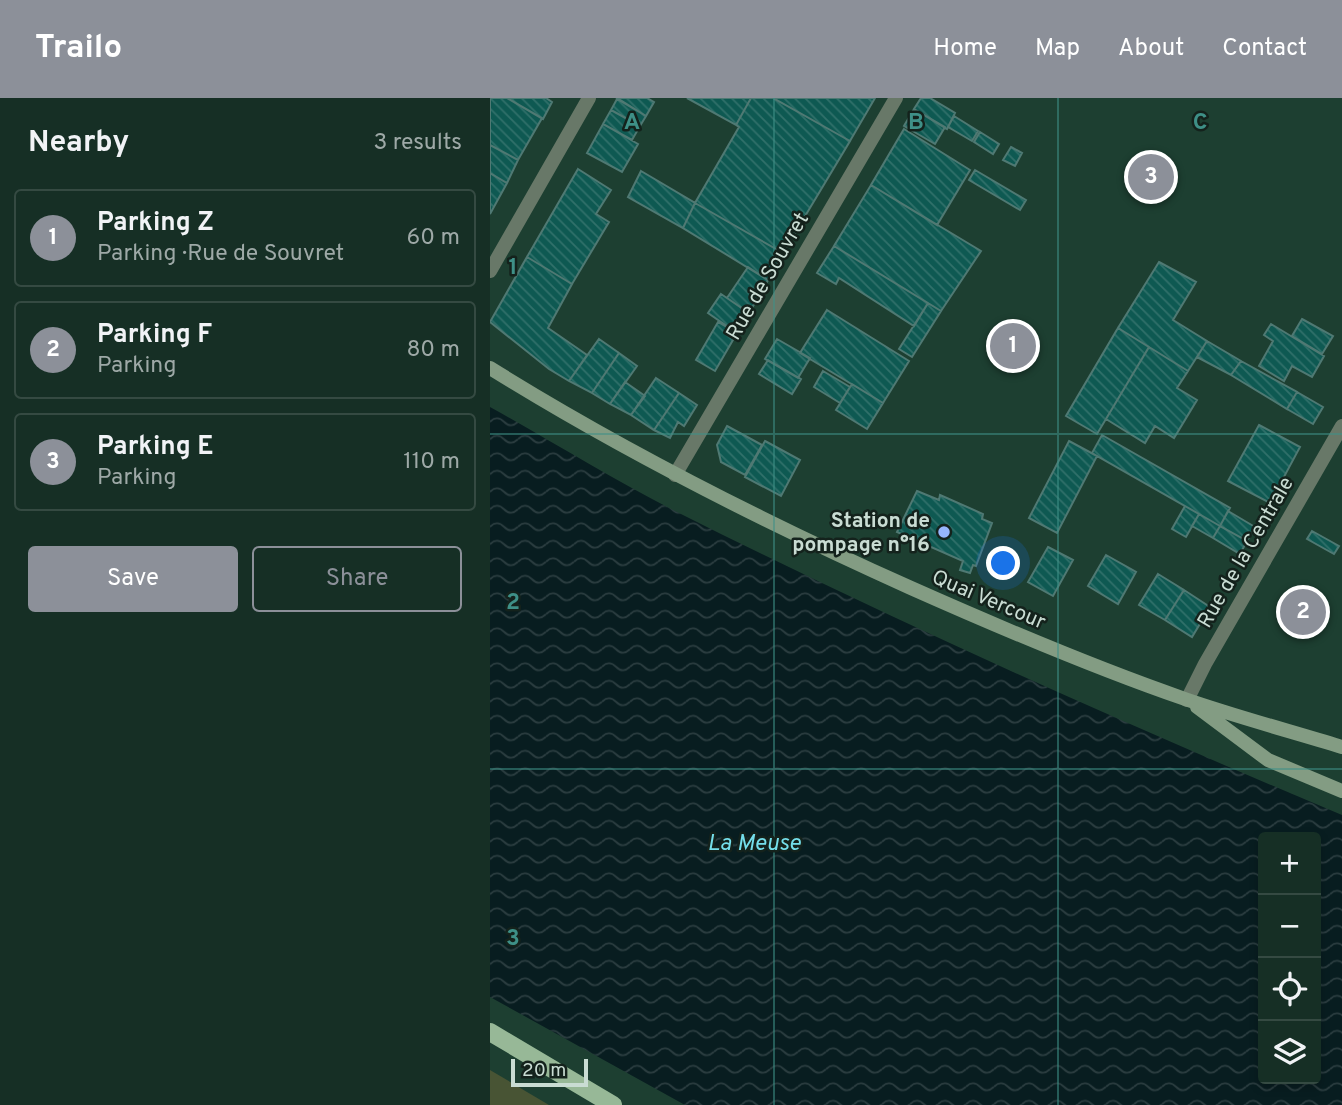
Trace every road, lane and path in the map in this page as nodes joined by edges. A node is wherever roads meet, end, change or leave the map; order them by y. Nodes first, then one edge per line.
1 (589, 98) edge
2 (896, 98) edge
3 (490, 271) edge
4 (490, 368) edge
5 (1342, 426) edge
6 (675, 475) junction
7 (1187, 700) junction
8 (1342, 747) edge
9 (1342, 791) edge
10 (490, 1032) edge
11 (613, 1105) edge

1 - 3 street
2 - 6 street, Rue de Souvret
4 - 6 main road, Quai Vercour
5 - 7 street, Rue de la Centrale
6 - 7 main road, Quai Vercour
7 - 8 main road, Quai Vercour
7 - 9 main road
10 - 11 main road

